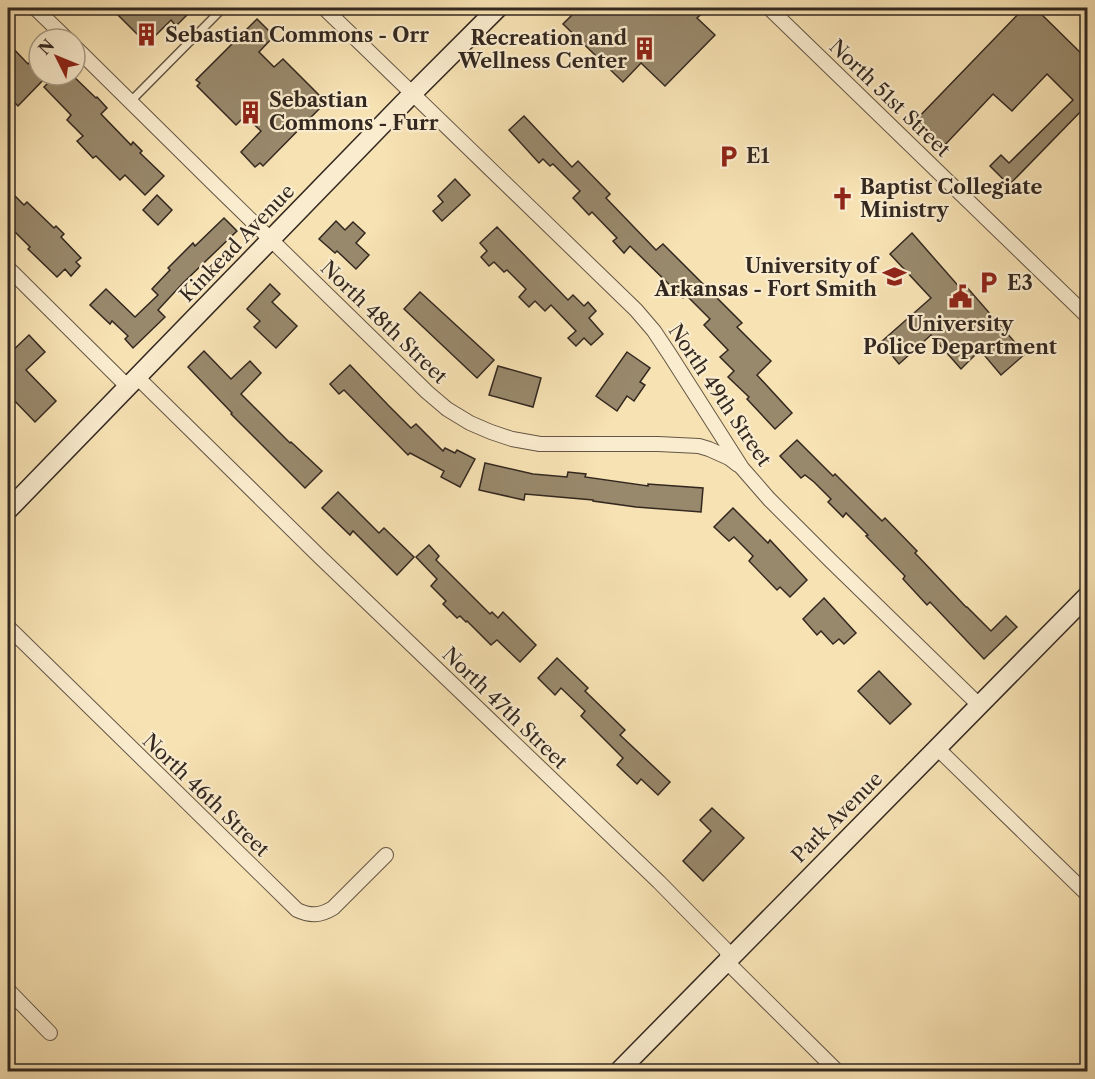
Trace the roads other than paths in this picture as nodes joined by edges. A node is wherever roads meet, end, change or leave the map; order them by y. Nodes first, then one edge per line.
1 (35, 8) edge
2 (223, 8) edge
3 (324, 8) edge
4 (498, 8) edge
5 (769, 8) edge
6 (55, 27) edge
7 (87, 59) edge
8 (412, 94) junction
9 (130, 102) junction
10 (271, 240) junction
11 (8, 268) edge
12 (1088, 317) edge
13 (132, 382) junction
14 (742, 468) junction
15 (8, 510) edge
16 (1088, 595) edge
17 (8, 627) edge
18 (979, 705) junction
19 (937, 748) junction
20 (386, 855) dead end
21 (1088, 895) edge
22 (729, 959) junction
23 (8, 990) edge
24 (50, 1033) dead end
25 (618, 1071) edge
26 (838, 1071) edge

1 - 6 street
2 - 9 lane
3 - 8 street, North 49th Street
4 - 8 street, Kinkead Avenue
5 - 12 street, North 51st Street
7 - 9 street, North 48th Street
8 - 10 street, Kinkead Avenue
8 - 14 street, North 49th Street
9 - 10 street, North 48th Street
10 - 13 street, Kinkead Avenue
10 - 14 street, North 48th Street
11 - 13 street, North 47th Street
13 - 15 street, Kinkead Avenue
13 - 22 street, North 47th Street
14 - 18 street, North 49th Street
16 - 18 street, Park Avenue
17 - 20 street, North 46th Street
18 - 19 street, Park Avenue
19 - 21 street
19 - 22 street, Park Avenue
22 - 25 street, Park Avenue
22 - 26 street, North 47th Street
23 - 24 street

